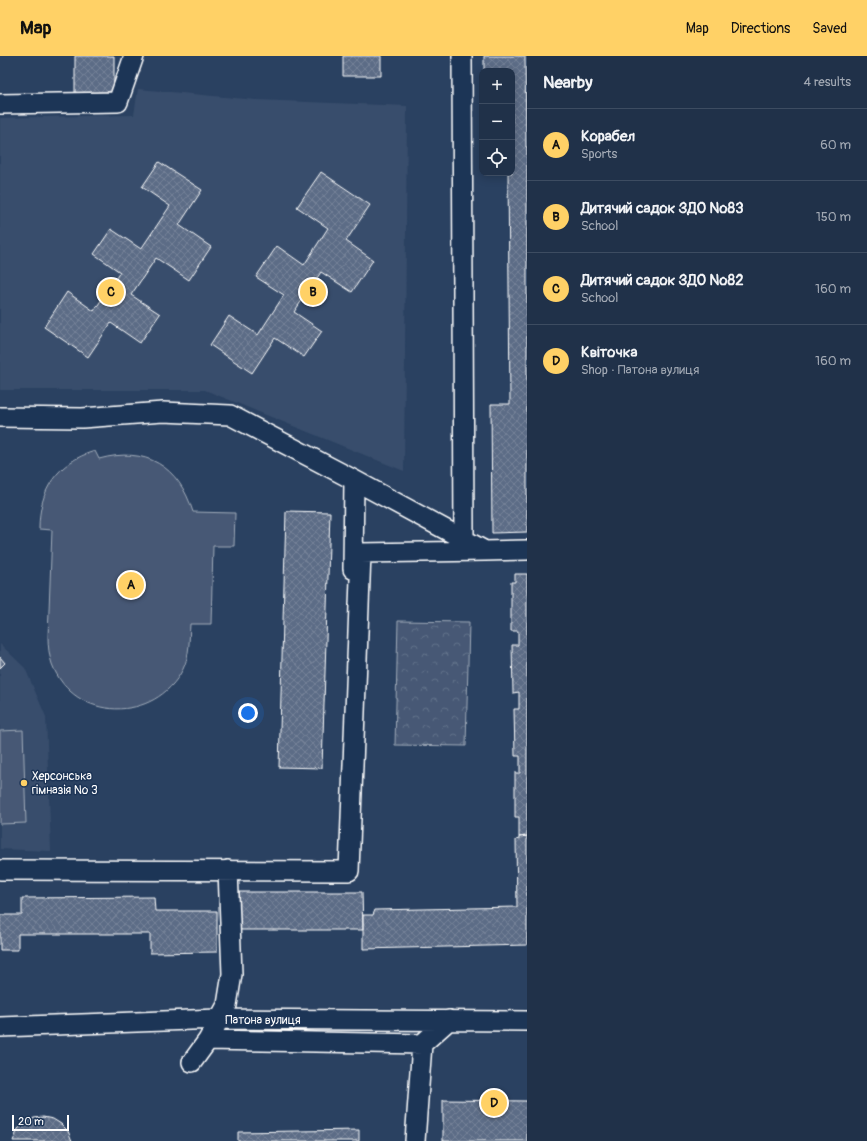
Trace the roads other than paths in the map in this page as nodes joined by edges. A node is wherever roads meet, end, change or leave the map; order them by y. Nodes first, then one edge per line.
1 (134, 56) edge
2 (462, 56) edge
3 (0, 104) edge
4 (0, 417) edge
5 (354, 480) junction
6 (464, 540) junction
7 (527, 550) edge
8 (485, 551) junction
9 (0, 870) edge
10 (228, 870) junction
11 (349, 871) junction
12 (218, 1019) junction
13 (449, 1020) junction
14 (527, 1021) edge
15 (0, 1027) edge
16 (208, 1040) junction
17 (422, 1044) junction
18 (192, 1062) dead end
19 (415, 1141) edge

1 - 3 street
2 - 6 street
4 - 5 street
5 - 6 street
5 - 11 street
6 - 8 street
7 - 8 street
8 - 11 street
9 - 10 street
10 - 11 street
10 - 12 street
12 - 13 street, Патона вулиця
12 - 15 street, Патона вулиця
12 - 16 street
13 - 14 street, Патона вулиця
13 - 17 street
16 - 17 street
16 - 18 street
17 - 19 street

